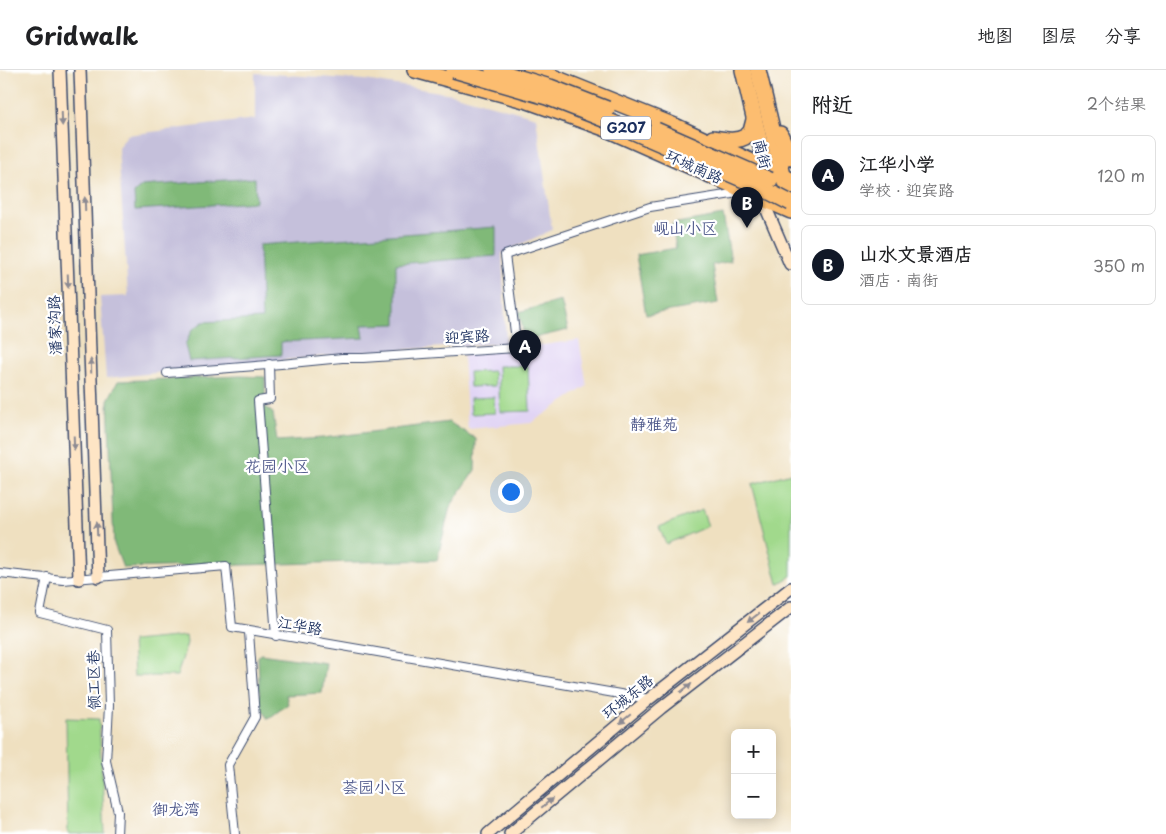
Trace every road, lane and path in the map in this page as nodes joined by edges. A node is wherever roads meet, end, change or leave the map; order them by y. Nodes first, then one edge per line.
1 (60, 70) edge
2 (80, 70) edge
3 (415, 70) edge
4 (493, 70) edge
5 (531, 70) edge
6 (743, 70) edge
7 (758, 70) edge
8 (453, 75) edge
9 (762, 88) junction
10 (754, 120) junction
11 (695, 135) junction
12 (791, 158) edge
13 (766, 167) junction
14 (787, 177) edge
15 (732, 184) junction
16 (791, 192) edge
17 (791, 203) edge
18 (775, 204) junction
19 (791, 211) edge
20 (791, 265) edge
21 (269, 364) junction
22 (168, 373) dead end
23 (0, 573) edge
24 (98, 577) junction
25 (46, 578) junction
26 (79, 579) junction
27 (791, 588) edge
28 (791, 607) edge
29 (249, 632) junction
30 (276, 636) junction
31 (649, 699) junction
32 (117, 834) edge
33 (235, 834) edge
34 (488, 834) edge
35 (510, 834) edge

1 -> 26 street, 潘家沟路
24 -> 2 street
3 - 8 highway, G207
4 - 16 highway, G207, bridge
5 - 11 highway, 环城南路 / G207
6 - 10 highway, 南街
7 - 9 highway, 南街 / G207
8 - 15 highway, 环城南路
8 - 17 highway, G207, bridge
9 - 12 highway
9 - 14 highway, 南街 / G207
10 - 11 highway
10 - 13 highway, 南街
11 - 13 highway, 环城南路 / G207
13 - 14 highway, 环城南路 / G207
13 - 18 highway, 南街
14 - 17 highway, 南街 / G207
15 - 18 highway, 环城南路
15 - 20 street
15 - 21 street, 迎宾路
18 - 19 highway, 环城南路
18 - 20 street, 南街
21 - 22 street, 迎宾路
21 - 30 street
23 - 25 street, 江华路
24 - 26 street, 江华路
24 - 29 street, 江华路
25 - 26 street, 江华路
25 - 32 street, 领工区巷
27 -> 31 street, 环城东路
35 -> 28 street, 环城东路
29 - 30 street, 江华路
29 - 33 street
30 - 31 street, 江华路
31 -> 34 street, 环城东路

